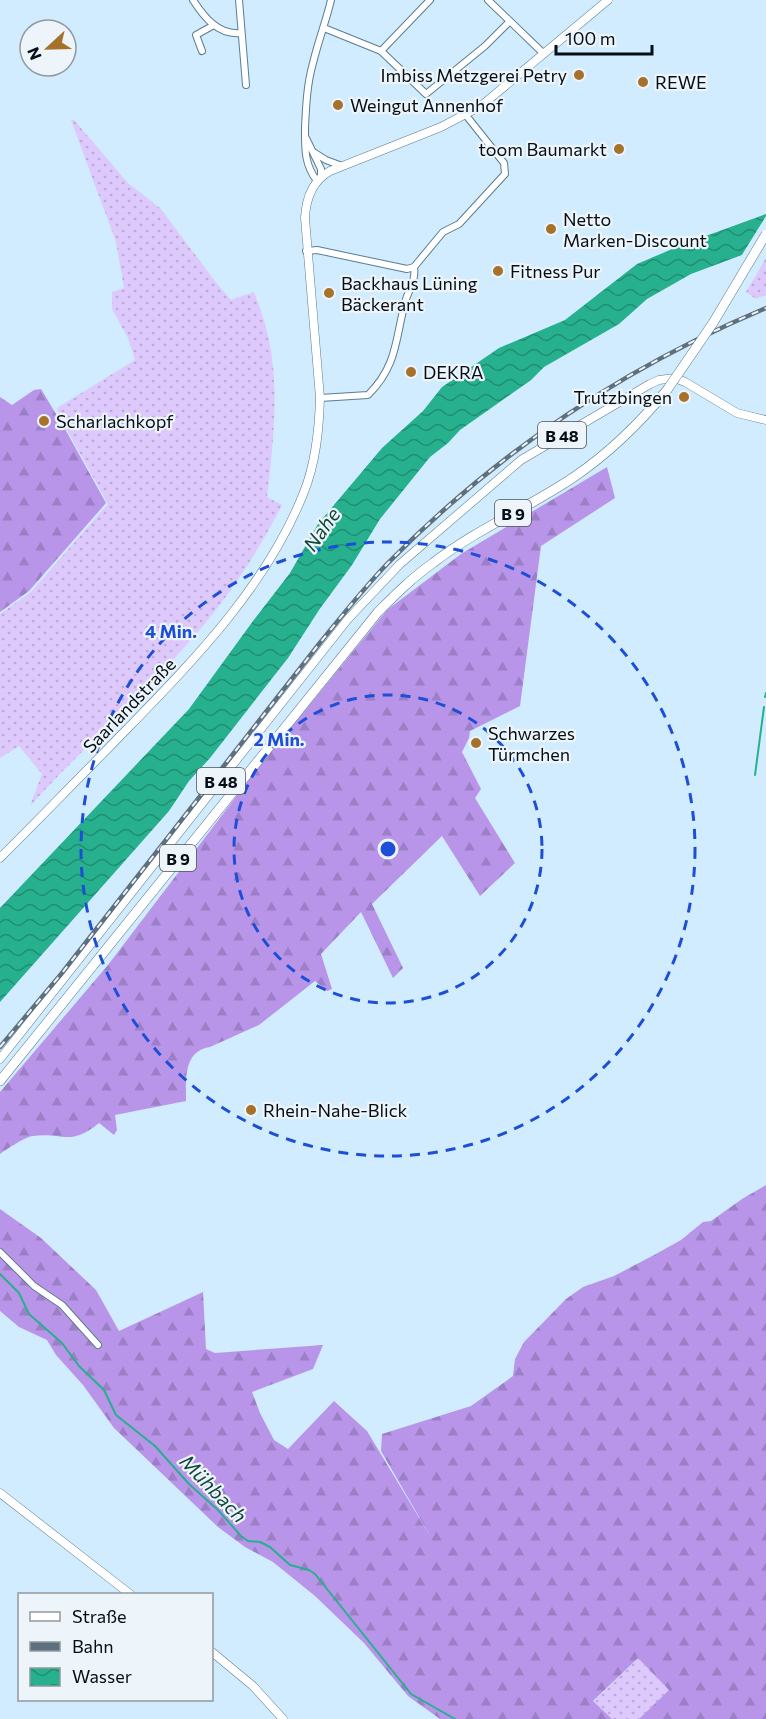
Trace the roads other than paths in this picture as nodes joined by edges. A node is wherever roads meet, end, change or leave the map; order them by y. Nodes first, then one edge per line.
1 (193, 0) edge
2 (238, 0) edge
3 (331, 0) edge
4 (430, 0) edge
5 (488, 0) edge
6 (608, 0) edge
7 (510, 21) junction
8 (214, 25) junction
9 (324, 28) junction
10 (240, 33) junction
11 (202, 51) dead end
12 (381, 51) junction
13 (544, 54) junction
14 (246, 86) dead end
15 (465, 114) junction
16 (305, 136) junction
17 (313, 151) junction
18 (342, 166) junction
19 (319, 179) junction
20 (766, 234) edge
21 (306, 251) junction
22 (414, 267) junction
23 (320, 398) junction
24 (766, 420) edge
25 (0, 858) edge
26 (0, 1059) edge
27 (0, 1081) edge
28 (0, 1252) edge
29 (98, 1345) dead end
30 (0, 1493) edge
31 (129, 1593) edge
32 (213, 1653) edge
33 (283, 1719) edge

1 - 8 street
2 - 10 street
3 - 9 street
4 - 12 street
5 - 7 street
6 - 13 main road
7 - 12 street
7 - 13 street
8 - 10 street
8 - 11 street
9 - 12 street
9 - 16 street
10 - 14 street
13 - 15 main road
15 - 18 main road
15 - 22 street
16 - 17 street
16 - 19 street
17 - 18 street
17 - 19 street
18 - 19 main road
19 - 21 main road, Saarlandstraße
20 - 27 highway, B 9, bridge
21 - 22 street
21 - 23 main road, Saarlandstraße
22 - 23 street
23 - 25 main road, Saarlandstraße
24 - 26 main road, B 48
28 - 29 street
30 - 31 main road
32 - 33 main road

